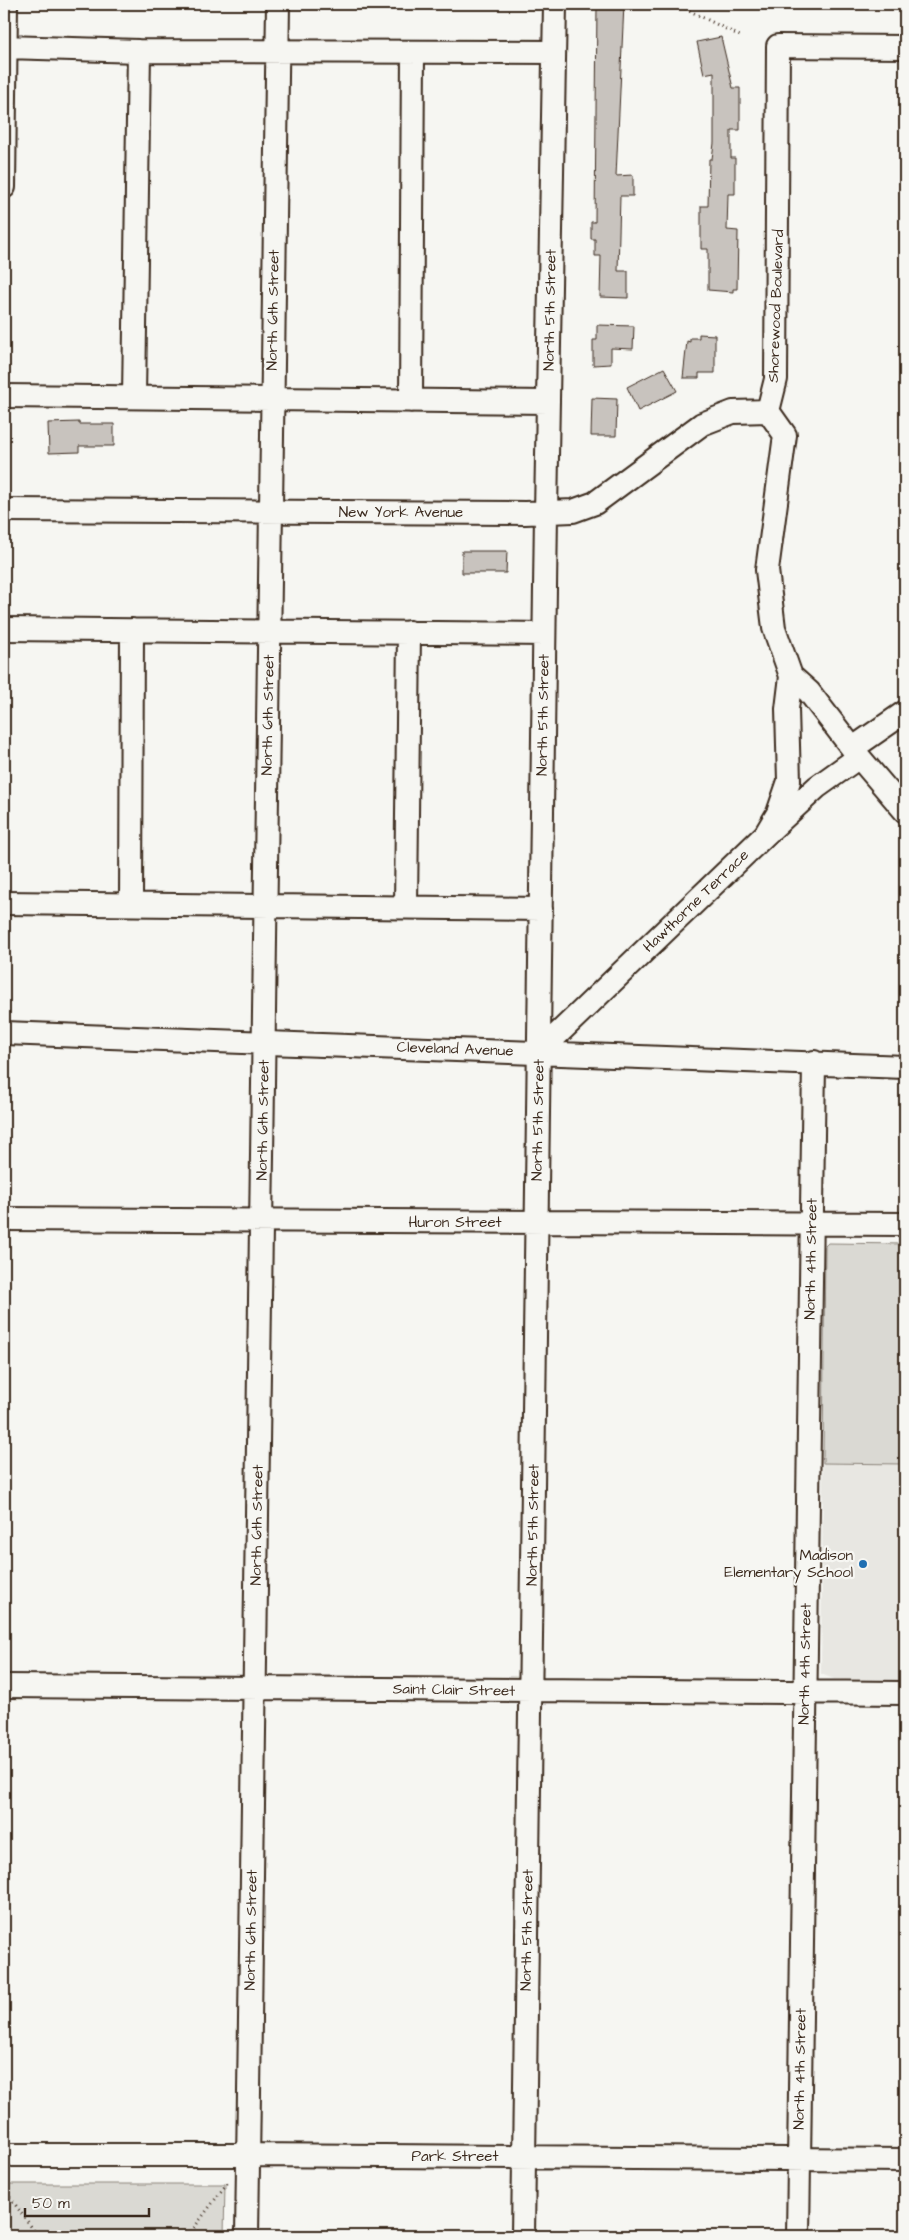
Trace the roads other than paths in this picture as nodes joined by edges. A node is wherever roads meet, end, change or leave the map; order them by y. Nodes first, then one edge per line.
1 (6, 4) edge
2 (278, 4) edge
3 (555, 4) edge
4 (6, 47) junction
5 (905, 47) edge
6 (139, 51) junction
7 (278, 52) junction
8 (414, 52) junction
9 (554, 52) junction
10 (4, 187) edge
11 (4, 396) edge
12 (134, 397) junction
13 (272, 399) junction
14 (411, 400) junction
15 (548, 402) junction
16 (768, 411) junction
17 (4, 510) edge
18 (270, 511) junction
19 (546, 513) junction
20 (4, 629) edge
21 (132, 630) junction
22 (268, 631) junction
23 (409, 632) junction
24 (544, 634) junction
25 (792, 676) junction
26 (905, 712) edge
27 (856, 752) junction
28 (905, 810) edge
29 (765, 835) junction
30 (4, 903) edge
31 (131, 904) junction
32 (266, 905) junction
33 (406, 907) junction
34 (541, 909) junction
35 (4, 1033) edge
36 (264, 1041) junction
37 (539, 1052) junction
38 (814, 1062) junction
39 (905, 1067) edge
40 (4, 1219) edge
41 (262, 1221) junction
42 (537, 1222) junction
43 (811, 1223) junction
44 (905, 1224) edge
45 (4, 1686) edge
46 (255, 1688) junction
47 (530, 1691) junction
48 (805, 1691) junction
49 (905, 1693) edge
50 (4, 2155) edge
51 (248, 2155) junction
52 (524, 2157) junction
53 (799, 2159) junction
54 (905, 2160) edge
55 (247, 2236) edge
56 (523, 2236) edge
57 (798, 2236) edge

1 - 4 street
2 - 7 street, North 6th Street
3 - 9 street, North 5th Street
4 - 6 street
4 - 10 street
5 - 16 street, Shorewood Boulevard
6 - 7 street
6 - 12 street
7 - 8 street
7 - 13 street, North 6th Street
8 - 9 street
8 - 14 street
9 - 15 street, North 5th Street
11 - 12 street
12 - 13 street
13 - 14 street
13 - 18 street, North 6th Street
14 - 15 street
15 - 19 street, North 5th Street
16 - 19 street, New York Avenue
16 - 25 street
17 - 18 street, New York Avenue
18 - 19 street, New York Avenue
18 - 22 street, North 6th Street
19 - 24 street, North 5th Street
20 - 21 street
21 - 22 street
21 - 31 street
22 - 23 street
22 - 32 street, North 6th Street
23 - 24 street
23 - 33 street
24 - 34 street, North 5th Street
25 - 27 street
25 - 29 street
26 - 27 street, Hawthorne Terrace
27 - 28 street
27 - 29 street, Hawthorne Terrace
29 - 37 street, Hawthorne Terrace
30 - 31 street
31 - 32 street
32 - 33 street
32 - 36 street, North 6th Street
33 - 34 street
34 - 37 street, North 5th Street
35 - 36 street, Cleveland Avenue
36 - 37 street, Cleveland Avenue
36 - 41 street, North 6th Street
37 - 38 street, Cleveland Avenue
37 - 42 street, North 5th Street
38 - 39 street, Cleveland Avenue
38 - 43 street, North 4th Street
40 - 41 street, Huron Street
41 - 42 street, Huron Street
41 - 46 street, North 6th Street
42 - 43 street, Huron Street
42 - 47 street, North 5th Street
43 - 44 street, Huron Street
43 - 48 street, North 4th Street
45 - 46 street, Saint Clair Street
46 - 47 street, Saint Clair Street
46 - 51 street, North 6th Street
47 - 48 street, Saint Clair Street
47 - 52 street, North 5th Street
48 - 49 street, Saint Clair Street
48 - 53 street, North 4th Street
50 - 51 street, Park Street
51 - 52 street, Park Street
51 - 55 street, North 6th Street
52 - 53 street, Park Street
52 - 56 street, North 5th Street
53 - 54 street, Park Street
53 - 57 street, North 4th Street

